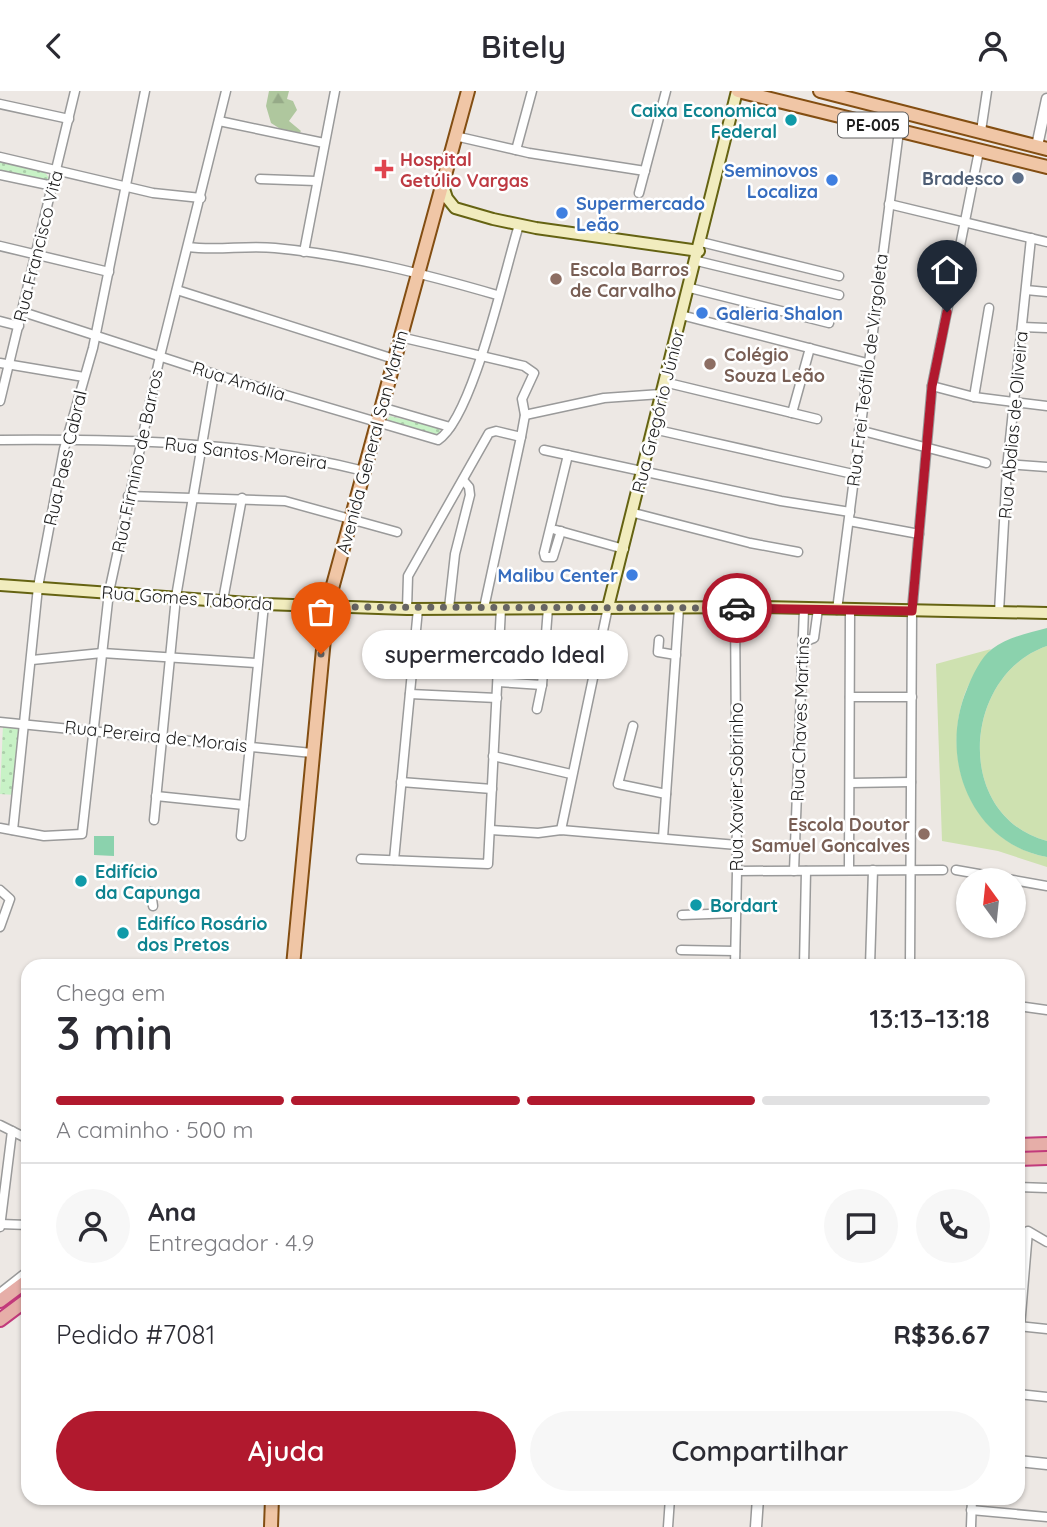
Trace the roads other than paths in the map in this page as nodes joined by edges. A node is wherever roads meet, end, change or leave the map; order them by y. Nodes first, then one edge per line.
1 (75, 91) edge
2 (145, 91) edge
3 (226, 91) edge
4 (335, 91) edge
5 (468, 91) edge
6 (532, 91) edge
7 (666, 91) edge
8 (737, 91) edge
9 (820, 91) edge
10 (987, 91) edge
11 (1047, 99) edge
12 (0, 104) edge
13 (69, 120) junction
14 (219, 121) junction
15 (899, 131) junction
16 (981, 131) junction
17 (455, 136) junction
18 (324, 143) junction
19 (1042, 147) edge
20 (516, 150) junction
21 (979, 151) junction
22 (0, 157) edge
23 (1047, 167) edge
24 (57, 171) junction
25 (645, 171) junction
26 (0, 175) edge
27 (260, 179) dead end
28 (441, 180) junction
29 (316, 181) junction
30 (52, 186) junction
31 (126, 187) junction
32 (639, 193) dead end
33 (201, 198) junction
34 (889, 204) junction
35 (455, 208) junction
36 (434, 214) junction
37 (965, 223) junction
38 (519, 225) junction
39 (1031, 238) junction
40 (1047, 242) edge
41 (0, 246) edge
42 (188, 247) junction
43 (699, 251) junction
44 (304, 252) junction
45 (36, 255) junction
46 (108, 272) junction
47 (419, 273) junction
48 (839, 276) dead end
49 (690, 288) junction
50 (177, 290) junction
51 (1026, 290) junction
52 (1047, 292) edge
53 (497, 295) junction
54 (839, 295) dead end
55 (989, 308) dead end
56 (23, 312) junction
57 (681, 315) junction
58 (0, 321) edge
59 (829, 323) dead end
60 (19, 326) junction
61 (1022, 327) junction
62 (1047, 328) edge
63 (95, 334) junction
64 (400, 337) junction
65 (810, 348) junction
66 (160, 356) junction
67 (481, 358) junction
68 (394, 359) junction
69 (4, 363) edge
70 (867, 363) junction
71 (214, 374) junction
72 (84, 377) junction
73 (932, 386) junction
74 (663, 388) junction
75 (974, 397) junction
76 (0, 401) edge
77 (1013, 404) junction
78 (1047, 406) edge
79 (381, 407) junction
80 (792, 413) junction
81 (525, 415) junction
82 (817, 419) dead end
83 (377, 424) junction
84 (450, 427) junction
85 (653, 429) junction
86 (859, 429) junction
87 (521, 437) junction
88 (66, 439) junction
89 (0, 440) edge
90 (141, 441) junction
91 (203, 447) junction
92 (926, 449) junction
93 (544, 450) dead end
94 (568, 455) junction
95 (986, 463) dead end
96 (1007, 464) junction
97 (1047, 467) edge
98 (365, 471) junction
99 (643, 473) junction
100 (853, 474) junction
101 (463, 480) junction
102 (128, 496) junction
103 (193, 498) junction
104 (242, 498) junction
105 (634, 513) junction
106 (849, 516) junction
107 (351, 519) junction
108 (551, 529) junction
109 (397, 531) dead end
110 (561, 531) junction
111 (919, 534) junction
112 (624, 549) junction
113 (798, 552) dead end
114 (0, 585) edge
115 (38, 587) junction
116 (109, 592) junction
117 (176, 597) junction
118 (223, 600) junction
119 (264, 604) junction
120 (327, 607) junction
121 (608, 607) junction
122 (449, 608) junction
123 (484, 608) junction
124 (501, 608) junction
125 (548, 608) junction
126 (679, 608) junction
127 (735, 608) junction
128 (412, 609) junction
129 (804, 609) junction
130 (818, 609) junction
131 (837, 610) junction
132 (850, 610) junction
133 (912, 611) junction
134 (999, 612) junction
135 (1047, 613) edge
136 (659, 640) dead end
137 (803, 642) junction
138 (102, 653) junction
139 (676, 655) junction
140 (169, 658) junction
141 (32, 660) junction
142 (256, 663) junction
143 (498, 682) junction
144 (542, 685) junction
145 (410, 694) junction
146 (850, 697) junction
147 (912, 697) junction
148 (497, 698) junction
149 (537, 709) dead end
150 (0, 722) edge
151 (25, 723) junction
152 (633, 726) dead end
153 (94, 729) junction
154 (162, 736) junction
155 (249, 746) junction
156 (312, 753) junction
157 (493, 756) junction
158 (571, 774) junction
159 (401, 782) junction
160 (911, 782) junction
161 (851, 783) junction
162 (492, 789) junction
163 (667, 794) junction
164 (156, 796) junction
165 (244, 805) junction
166 (154, 820) dead end
167 (0, 828) edge
168 (13, 830) junction
169 (491, 830) junction
170 (561, 830) junction
171 (241, 836) dead end
172 (663, 838) junction
173 (737, 845) junction
174 (361, 859) dead end
175 (394, 860) junction
176 (849, 870) junction
177 (873, 870) junction
178 (911, 870) junction
179 (943, 870) dead end
180 (737, 871) junction
181 (794, 871) junction
182 (806, 871) junction
183 (1026, 882) edge
184 (1047, 886) edge
185 (0, 890) edge
186 (151, 892) dead end
187 (153, 905) dead end
188 (736, 913) junction
189 (682, 915) dead end
190 (0, 927) edge
191 (681, 950) dead end
192 (735, 951) junction
193 (294, 959) edge
194 (734, 959) edge
195 (804, 959) edge
196 (870, 959) edge
197 (910, 959) edge
198 (1025, 1007) edge
199 (1047, 1010) edge
200 (0, 1125) edge
201 (12, 1131) junction
202 (21, 1136) edge
203 (1047, 1144) edge
204 (1025, 1145) edge
205 (1047, 1158) edge
206 (1025, 1159) edge
207 (1025, 1187) edge
208 (1047, 1188) edge
209 (0, 1225) edge
210 (21, 1225) edge
211 (1047, 1242) edge
212 (1025, 1263) edge
213 (21, 1276) edge
214 (21, 1285) edge
215 (0, 1293) edge
216 (0, 1301) edge
217 (21, 1304) edge
218 (0, 1320) edge
219 (1025, 1327) edge
220 (1047, 1329) edge
221 (1025, 1395) edge
222 (1047, 1397) edge
223 (1025, 1462) edge
224 (1047, 1464) edge
225 (272, 1505) edge
226 (669, 1505) edge
227 (758, 1505) edge
228 (971, 1505) edge
229 (971, 1510) junction
230 (1047, 1517) edge
231 (271, 1527) edge
232 (667, 1527) edge
233 (756, 1527) edge
234 (971, 1527) edge

1 - 13 street, Rua Francisco Vita
2 - 31 street, Rua Paes Cabral
3 - 14 street, Rua Firmino de Barros
4 - 18 street
5 - 17 main road, Avenida General San Martin
6 - 20 street
7 - 25 street
8 - 15 main road, PE-005
8 - 43 main road, Rua Gregório Júnior
9 - 16 main road, PE-005
10 - 16 street
11 - 19 street
12 - 13 street
13 - 24 street, Rua Francisco Vita
14 - 18 street
14 - 33 street, Rua Firmino de Barros
15 - 21 main road, PE-005
15 - 34 street, Rua Frei Teófilo de Virgoleta
16 - 19 main road, PE-005
17 - 20 street
17 - 28 main road, Avenida General San Martin
18 - 29 street
20 - 25 street
21 - 23 main road, PE-005
21 - 37 street
22 - 24 street
24 - 30 street, Rua Francisco Vita
24 - 31 street
25 - 32 street
26 - 30 street
27 - 29 street
28 - 35 main road
28 - 36 main road, Avenida General San Martin
29 - 44 street
30 - 45 street, Rua Francisco Vita
31 - 33 street
31 - 46 street, Rua Paes Cabral
33 - 42 street, Rua Firmino de Barros
34 - 37 street
34 - 70 street, Rua Frei Teófilo de Virgoleta
35 - 36 main road
35 - 38 main road
36 - 47 main road, Avenida General San Martin
37 - 39 street
37 - 73 street
38 - 43 main road
38 - 53 street
39 - 40 street
39 - 51 street, Rua Abdias de Oliveira
41 - 45 street
42 - 44 street
42 - 50 street, Rua Firmino de Barros
43 - 48 street
43 - 49 main road, Rua Gregório Júnior
43 - 54 street
44 - 47 street
45 - 46 street
45 - 56 street, Rua Francisco Vita
46 - 63 street, Rua Paes Cabral
47 - 53 street
47 - 64 main road, Avenida General San Martin
49 - 57 main road, Rua Gregório Júnior
49 - 59 street
50 - 66 street, Rua Firmino de Barros
50 - 68 street
51 - 52 street
51 - 61 street, Rua Abdias de Oliveira
53 - 67 street
55 - 75 street
56 - 60 street, Rua Francisco Vita
56 - 63 street, Rua Amália
57 - 65 street
57 - 74 main road, Rua Gregório Júnior
58 - 60 street
60 - 69 street, Rua Francisco Vita
61 - 62 street
61 - 77 street, Rua Abdias de Oliveira
63 - 66 street, Rua Amália
63 - 72 street, Rua Paes Cabral
64 - 67 street
64 - 68 main road, Avenida General San Martin
65 - 70 street
65 - 80 street
66 - 71 street, Rua Amália
66 - 90 street, Rua Firmino de Barros
67 - 81 street
67 - 84 street
68 - 79 main road, Avenida General San Martin
69 - 72 street
69 - 76 street, Rua Francisco Vita
70 - 86 street, Rua Frei Teófilo de Virgoleta
71 - 83 street, Rua Amália
71 - 91 street
72 - 88 street, Rua Paes Cabral
73 - 75 street
73 - 92 street
74 - 80 street
74 - 81 street
74 - 85 main road, Rua Gregório Júnior
75 - 77 street
77 - 78 street
77 - 96 street, Rua Abdias de Oliveira
79 - 83 main road, Avenida General San Martin
79 - 84 street
80 - 82 street
81 - 87 street
83 - 84 street, Rua Amália
83 - 98 main road, Avenida General San Martin
85 - 99 main road, Rua Gregório Júnior
85 - 100 street
86 - 92 street
86 - 100 street, Rua Frei Teófilo de Virgoleta
87 - 101 street
87 - 123 street
88 - 89 street, Rua Santos Moreira
88 - 90 street, Rua Santos Moreira
88 - 115 street, Rua Paes Cabral
90 - 91 street, Rua Santos Moreira
90 - 102 street, Rua Firmino de Barros
91 - 98 street, Rua Santos Moreira
91 - 103 street
92 - 95 street
92 - 111 street
93 - 94 street
94 - 99 street
94 - 108 street
96 - 97 street
96 - 134 street, Rua Abdias de Oliveira
98 - 107 main road, Avenida General San Martin
99 - 105 main road, Rua Gregório Júnior
99 - 106 street
100 - 106 street, Rua Frei Teófilo de Virgoleta
101 - 122 street
101 - 128 street
102 - 103 street
102 - 116 street, Rua Firmino de Barros
103 - 104 street
103 - 117 street
104 - 107 street
104 - 118 street
105 - 112 main road, Rua Gregório Júnior
105 - 113 street
106 - 111 street
106 - 131 street, Rua Frei Teófilo de Virgoleta
107 - 109 street
107 - 120 main road, Avenida General San Martin
108 - 110 street
108 - 110 street
110 - 112 street
111 - 133 street
112 - 121 main road, Rua Gregório Júnior
114 - 115 main road, Rua Gomes Taborda
115 - 116 main road, Rua Gomes Taborda
115 - 141 street, Rua Paes Cabral
116 - 117 main road, Rua Gomes Taborda
116 - 138 street, Rua Firmino de Barros
117 - 118 main road, Rua Gomes Taborda
117 - 140 street
118 - 119 main road, Rua Gomes Taborda
119 - 120 main road, Rua Gomes Taborda
119 - 142 street
120 - 128 main road, Rua Gomes Taborda
120 - 156 main road, Avenida General San Martin
121 - 125 main road, Rua Gomes Taborda
121 - 126 main road, Rua Gomes Taborda
121 - 158 street
122 - 123 main road, Rua Gomes Taborda
122 - 128 main road, Rua Gomes Taborda
123 - 124 main road, Rua Gomes Taborda
124 - 125 main road, Rua Gomes Taborda
124 - 143 street
125 - 144 street
126 - 127 main road, Rua Gomes Taborda
126 - 139 street
127 - 129 main road, Rua Gomes Taborda
127 - 173 street, Rua Xavier Sobrinho
128 - 145 street
129 - 130 main road, Rua Gomes Taborda
129 - 137 street, Rua Chaves Martins
130 - 131 main road, Rua Gomes Taborda
130 - 137 street
131 - 132 main road, Rua Gomes Taborda
132 - 133 main road, Rua Gomes Taborda
132 - 146 street
133 - 134 main road, Rua Gomes Taborda
133 - 147 street
134 - 135 main road, Rua Gomes Taborda
136 - 139 street
137 - 181 street, Rua Chaves Martins
138 - 140 street
138 - 141 street
138 - 153 street, Rua Firmino de Barros
139 - 163 street
140 - 142 street
140 - 154 street
141 - 151 street, Rua Paes Cabral
142 - 155 street
143 - 144 street
143 - 148 street
144 - 149 street
145 - 148 street
145 - 159 street
146 - 147 street
146 - 161 street
147 - 160 street
148 - 157 street
150 - 151 street, Rua Pereira de Morais
151 - 153 street, Rua Pereira de Morais
151 - 168 street, Rua Paes Cabral
152 - 163 street
153 - 154 street, Rua Pereira de Morais
153 - 168 street, Rua Firmino de Barros
154 - 155 street, Rua Pereira de Morais
154 - 164 street
155 - 156 street, Rua Pereira de Morais
155 - 165 street
156 - 193 main road, Avenida General San Martin
157 - 158 street
157 - 162 street
158 - 170 street
159 - 162 street
159 - 175 street
160 - 161 street
160 - 178 street
161 - 176 street
162 - 169 street
163 - 172 street
164 - 165 street
164 - 166 street
165 - 171 street
167 - 168 street
169 - 170 street
169 - 175 street
170 - 172 street
172 - 173 street
173 - 180 street, Rua Xavier Sobrinho
174 - 175 street
176 - 177 street
176 - 182 street
177 - 178 street
177 - 196 street
178 - 179 street
178 - 197 street
180 - 181 street
180 - 188 street, Rua Xavier Sobrinho
181 - 182 street
182 - 195 street
183 - 184 street
185 - 190 street
186 - 187 street
188 - 189 street
188 - 192 street, Rua Xavier Sobrinho
191 - 192 street
192 - 194 street, Rua Xavier Sobrinho
198 - 199 street
200 - 201 street
201 - 202 street
201 - 209 street
203 - 204 highway
205 - 206 highway
207 - 208 street
209 - 210 street
211 - 212 street
213 - 215 street
214 - 216 highway
217 - 218 highway
219 - 220 street
221 - 222 street
223 - 224 street
225 - 231 main road
226 - 232 street
227 - 233 street
228 - 229 street
229 - 230 street
229 - 234 street

